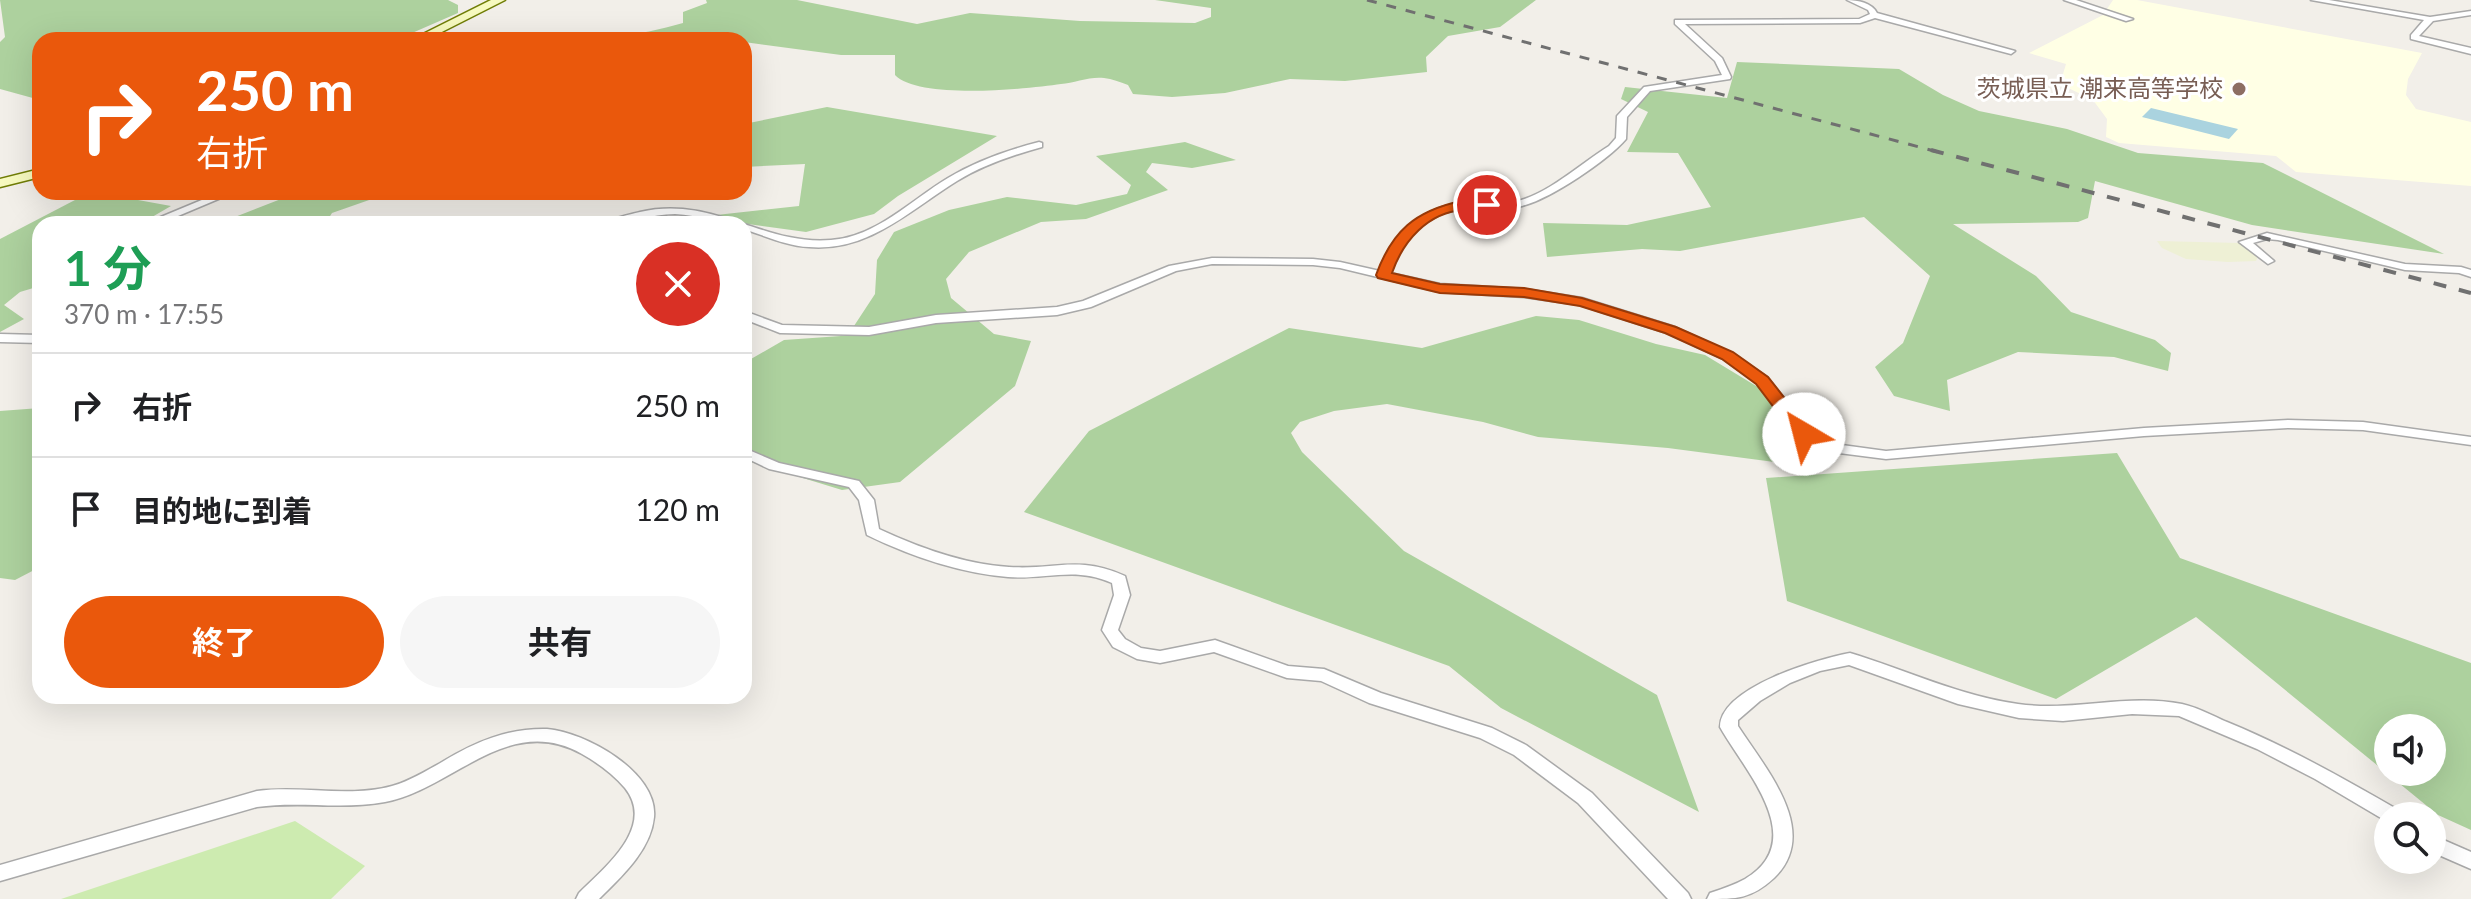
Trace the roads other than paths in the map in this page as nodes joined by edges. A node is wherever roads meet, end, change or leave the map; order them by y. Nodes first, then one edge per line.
1 (500, 0) edge
2 (1851, 0) edge
3 (2068, 0) edge
4 (2315, 0) edge
5 (2471, 13) edge
6 (1874, 15) junction
7 (2129, 19) dead end
8 (2430, 19) junction
9 (434, 32) edge
10 (2011, 51) dead end
11 (2471, 51) edge
12 (1039, 145) dead end
13 (32, 175) edge
14 (0, 183) edge
15 (210, 200) edge
16 (169, 216) edge
17 (640, 216) edge
18 (710, 216) edge
19 (752, 228) edge
20 (2268, 261) dead end
21 (2471, 274) edge
22 (1384, 275) junction
23 (752, 318) edge
24 (32, 330) edge
25 (5, 338) edge
26 (32, 339) edge
27 (2471, 441) edge
28 (752, 456) edge
29 (2374, 805) edge
30 (2446, 849) edge
31 (2471, 861) edge
32 (0, 873) edge
33 (586, 899) edge
34 (1681, 899) edge
35 (1717, 899) edge

1 - 9 street
2 - 6 street
3 - 7 street
4 - 8 street
5 - 8 street
6 - 10 street
6 - 22 street
8 - 11 street
12 - 19 street
13 - 14 street
15 - 16 street
17 - 18 street
20 - 21 street
22 - 23 street
22 - 27 street
24 - 25 street
25 - 26 street
28 - 34 street
29 - 35 street
30 - 31 street
32 - 33 street

